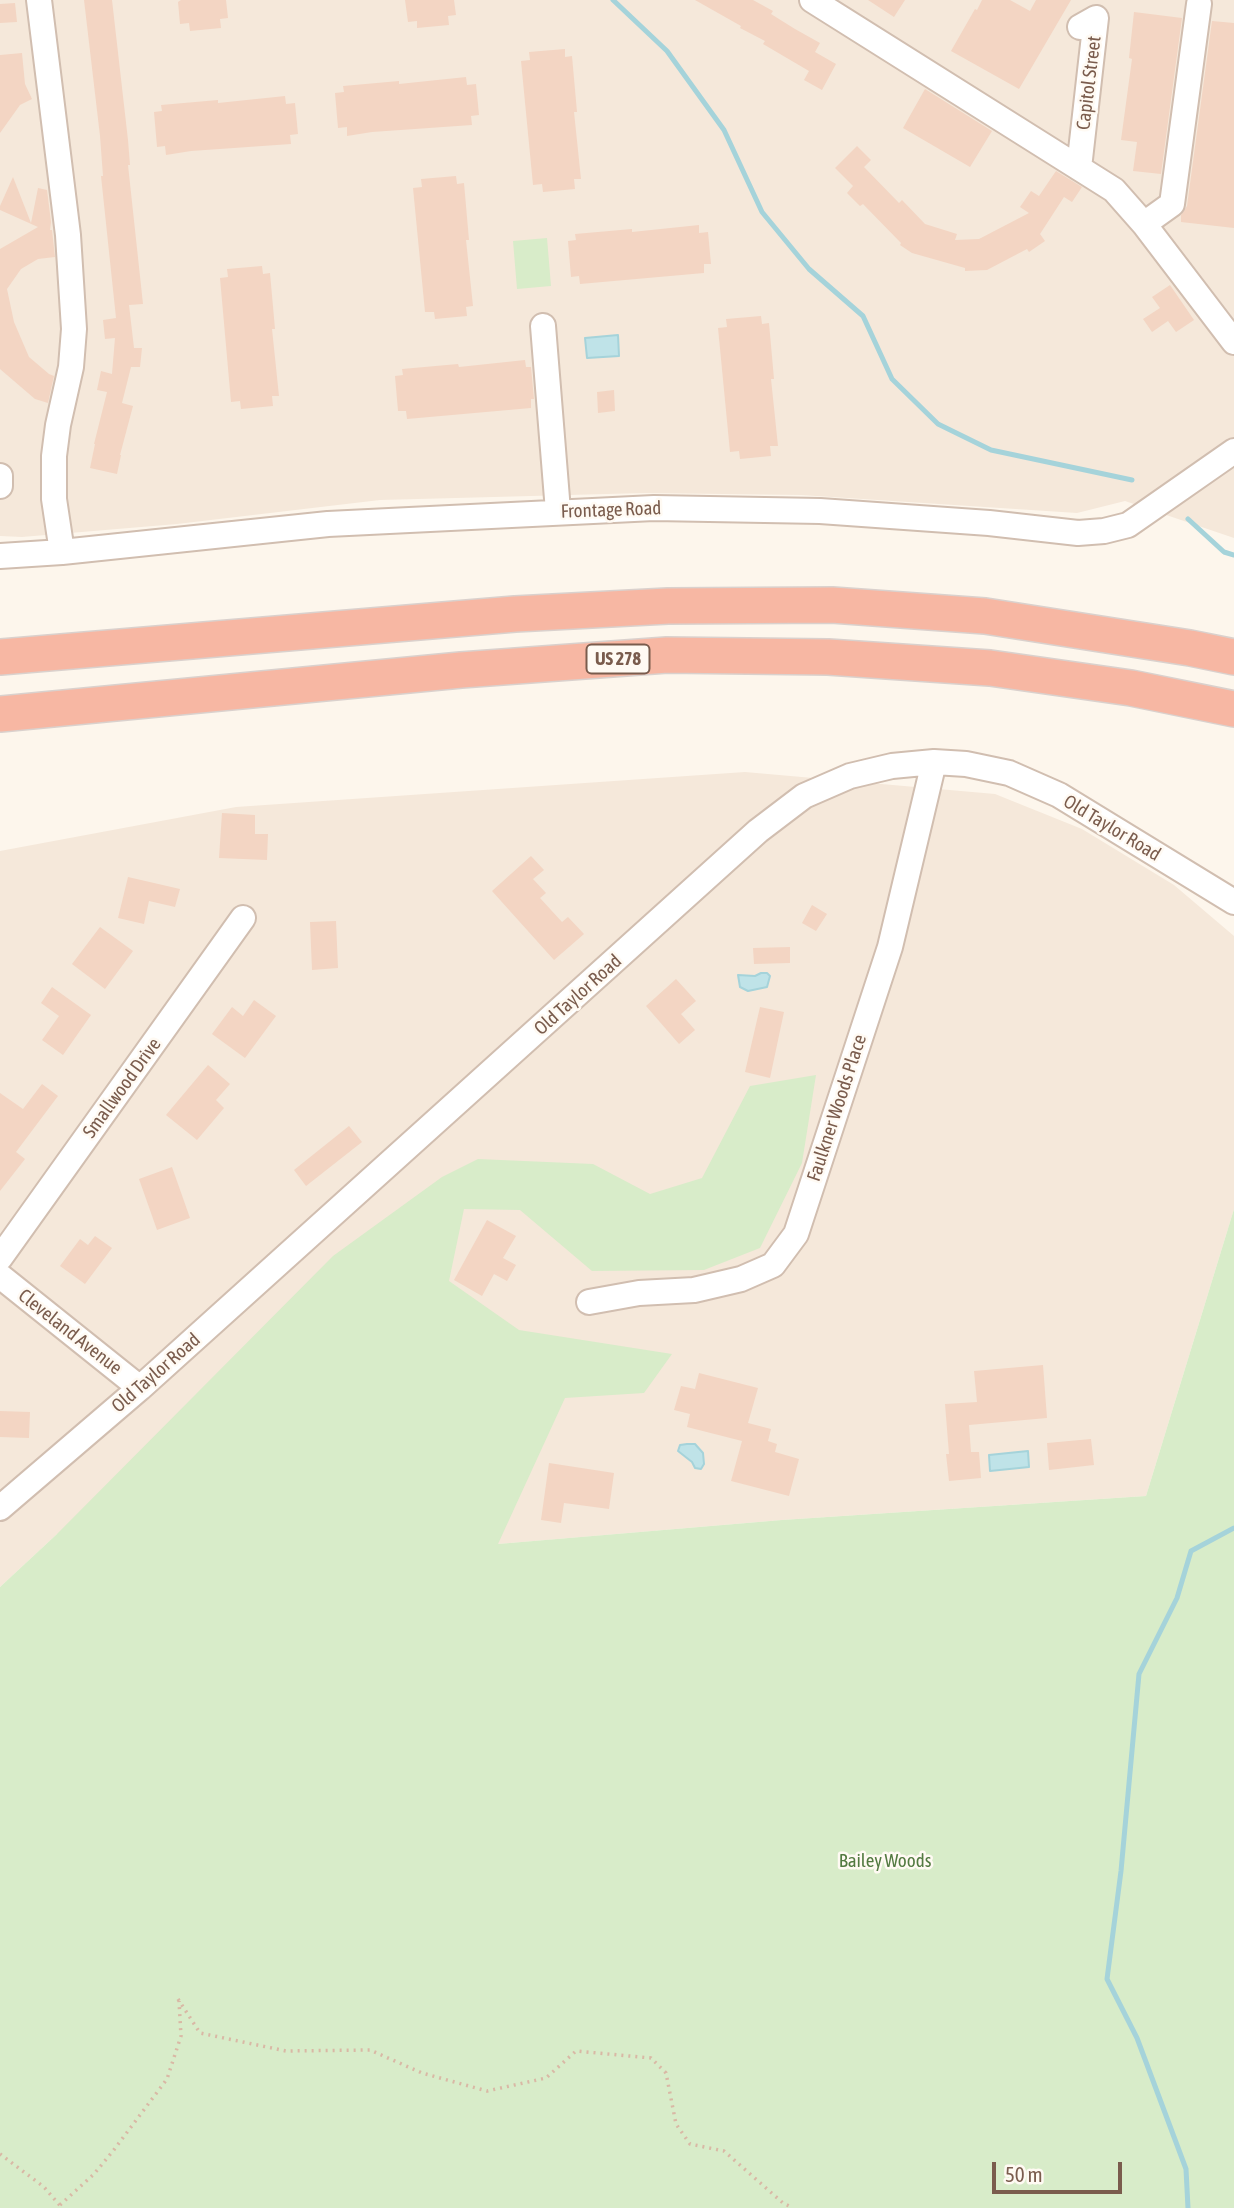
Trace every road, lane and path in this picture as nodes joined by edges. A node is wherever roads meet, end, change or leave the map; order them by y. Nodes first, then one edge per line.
1 (39, 0) edge
2 (818, 2) edge
3 (1199, 4) dead end
4 (1080, 27) dead end
5 (1079, 168) junction
6 (1144, 224) junction
7 (543, 326) dead end
8 (1234, 342) edge
9 (1234, 451) edge
10 (0, 476) edge
11 (0, 486) edge
12 (558, 511) junction
13 (62, 552) junction
14 (0, 556) edge
15 (1234, 654) edge
16 (0, 657) edge
17 (1130, 688) junction
18 (1234, 709) edge
19 (0, 714) edge
20 (1234, 725) edge
21 (934, 762) junction
22 (1234, 902) edge
23 (243, 918) dead end
24 (0, 1258) edge
25 (0, 1276) edge
26 (589, 1302) dead end
27 (140, 1388) junction
28 (0, 1508) edge
29 (0, 2154) edge
30 (61, 2207) edge
31 (793, 2208) edge

1 - 13 street
2 - 5 street
3 - 6 street
4 - 5 street, Capitol Street
5 - 6 street
6 - 8 street
7 - 12 street
9 - 12 street, Frontage Road
10 - 11 street
12 - 13 street, Frontage Road
13 - 14 street, Frontage Road
15 - 16 highway
17 - 18 highway, US 278
17 - 19 highway, US 278
17 - 20 highway
21 - 22 street, Old Taylor Road
21 - 26 street, Faulkner Woods Place
21 - 27 street, Old Taylor Road
23 - 24 street, Smallwood Drive
25 - 27 street, Cleveland Avenue
27 - 28 street, Old Taylor Road
29 - 30 path
30 - 31 path

